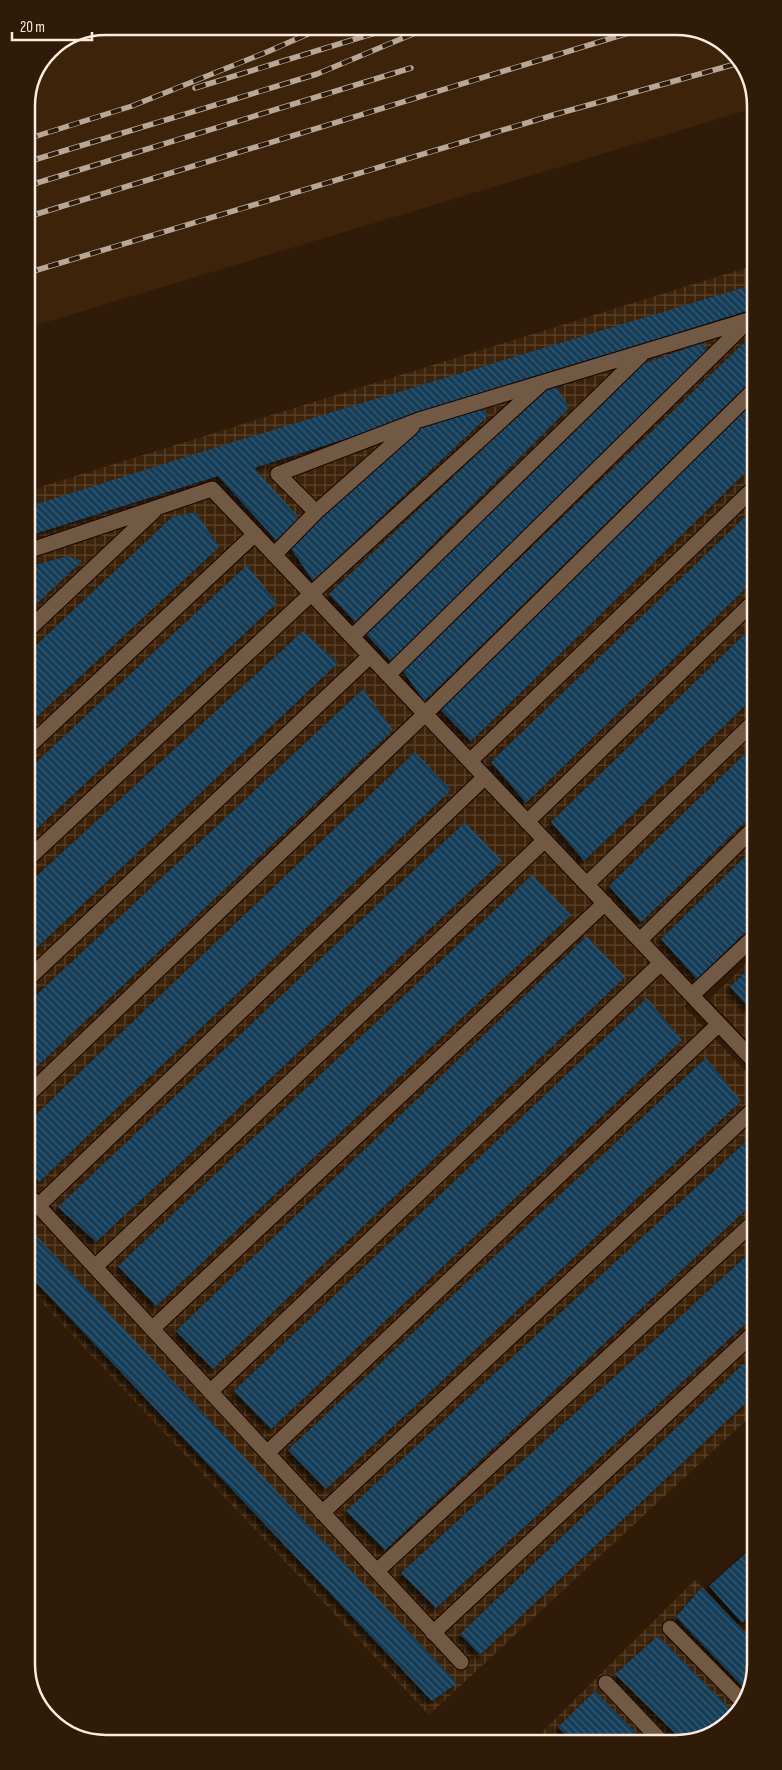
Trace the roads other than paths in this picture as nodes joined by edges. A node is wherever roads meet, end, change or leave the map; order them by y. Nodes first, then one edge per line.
1 (747, 320) edge
2 (747, 323) edge
3 (644, 353) junction
4 (541, 384) junction
5 (747, 397) edge
6 (419, 420) junction
7 (747, 494) edge
8 (158, 507) junction
9 (316, 512) junction
10 (255, 534) junction
11 (35, 548) edge
12 (274, 555) junction
13 (311, 594) junction
14 (747, 608) edge
15 (35, 623) edge
16 (352, 637) junction
17 (370, 656) junction
18 (388, 675) junction
19 (425, 714) junction
20 (747, 729) edge
21 (35, 740) edge
22 (470, 761) junction
23 (485, 778) junction
24 (527, 822) junction
25 (747, 836) edge
26 (544, 840) junction
27 (35, 852) edge
28 (587, 884) junction
29 (605, 903) junction
30 (640, 940) junction
31 (747, 944) edge
32 (661, 962) junction
33 (35, 972) edge
34 (692, 995) junction
35 (719, 1024) junction
36 (747, 1054) edge
37 (35, 1088) edge
38 (747, 1116) edge
39 (35, 1200) edge
40 (35, 1202) edge
41 (747, 1227) edge
42 (95, 1267) junction
43 (152, 1329) junction
44 (747, 1339) edge
45 (210, 1392) junction
46 (267, 1453) junction
47 (322, 1513) junction
48 (377, 1571) junction
49 (670, 1628) dead end
50 (433, 1632) junction
51 (461, 1662) dead end
52 (606, 1683) dead end
53 (738, 1697) edge
54 (655, 1735) edge

1 - 3 lane
2 - 18 lane
3 - 4 lane
3 - 16 lane
4 - 6 lane
4 - 13 lane
5 - 19 lane
6 - 9 lane
6 - 9 lane
7 - 22 lane
8 - 10 lane
8 - 11 lane
8 - 15 lane
9 - 12 lane
10 - 12 lane
10 - 21 lane
12 - 13 lane
13 - 16 lane
13 - 27 lane
14 - 24 lane
16 - 17 lane
17 - 18 lane
17 - 33 lane
18 - 19 lane
19 - 22 lane
19 - 37 lane
20 - 28 lane
22 - 23 lane
23 - 24 lane
23 - 39 lane
24 - 26 lane
25 - 30 lane
26 - 28 lane
26 - 42 lane
28 - 29 lane
29 - 30 lane
29 - 43 lane
30 - 32 lane
31 - 34 lane
32 - 34 lane
32 - 45 lane
34 - 35 lane
35 - 36 lane
35 - 46 lane
38 - 47 lane
40 - 42 lane
41 - 48 lane
42 - 43 lane
43 - 45 lane
44 - 50 lane
45 - 46 lane
46 - 47 lane
47 - 48 lane
48 - 50 lane
49 - 53 lane
50 - 51 lane
52 - 54 lane

